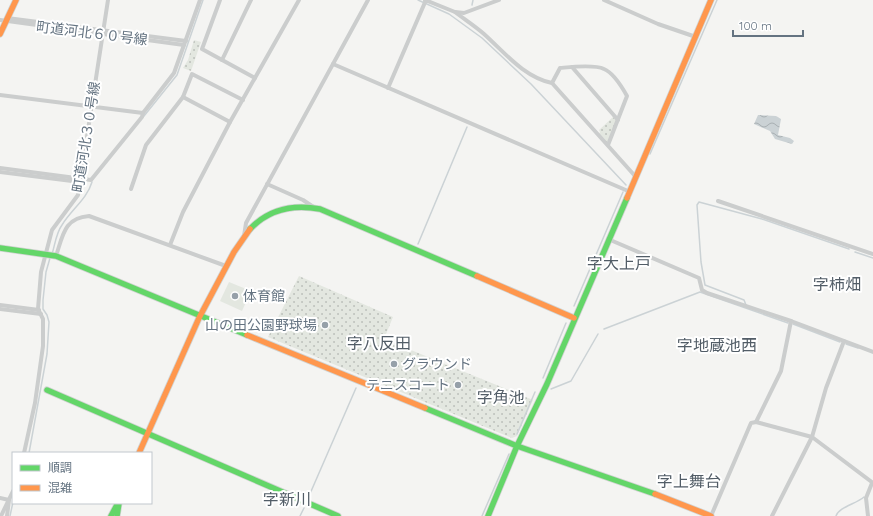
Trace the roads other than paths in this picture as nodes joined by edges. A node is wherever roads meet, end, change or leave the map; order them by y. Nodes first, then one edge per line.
1 (16, 0) edge
2 (108, 0) edge
3 (200, 0) edge
4 (220, 0) edge
5 (251, 0) edge
6 (368, 0) edge
7 (425, 0) edge
8 (499, 0) edge
9 (604, 0) edge
10 (712, 0) edge
11 (297, 1) edge
12 (455, 12) junction
13 (4, 19) edge
14 (103, 32) junction
15 (0, 34) edge
16 (696, 37) junction
17 (185, 43) junction
18 (222, 60) junction
19 (333, 64) junction
20 (572, 67) junction
21 (255, 78) junction
22 (552, 83) junction
23 (388, 88) junction
24 (0, 95) edge
25 (183, 97) junction
26 (242, 100) junction
27 (92, 106) junction
28 (143, 113) junction
29 (618, 120) junction
30 (230, 122) junction
31 (608, 145) junction
32 (0, 168) edge
33 (0, 172) edge
34 (635, 176) junction
35 (80, 180) junction
36 (267, 184) junction
37 (131, 189) dead end
38 (628, 191) junction
39 (718, 201) dead end
40 (315, 208) junction
41 (244, 236) junction
42 (608, 239) junction
43 (170, 245) junction
44 (0, 248) edge
45 (52, 254) junction
46 (873, 254) edge
47 (226, 266) junction
48 (0, 305) edge
49 (0, 309) edge
50 (40, 312) junction
51 (200, 315) junction
52 (574, 318) junction
53 (791, 321) junction
54 (844, 341) junction
55 (873, 352) edge
56 (47, 390) dead end
57 (756, 422) junction
58 (147, 433) junction
59 (812, 437) junction
60 (517, 446) junction
61 (24, 452) edge
62 (139, 452) edge
63 (872, 483) edge
64 (12, 493) edge
65 (0, 498) edge
66 (9, 500) junction
67 (117, 504) edge
68 (118, 504) edge
69 (1, 516) edge
70 (7, 516) edge
71 (111, 516) edge
72 (117, 516) edge
73 (338, 516) edge
74 (488, 516) edge
75 (711, 516) edge
76 (772, 516) edge
77 (868, 516) edge

1 - 13 street
2 - 14 street, 町道河北３０号線
3 - 17 street
4 - 18 street
5 - 18 street
6 - 19 street
7 - 12 street
7 - 23 street
8 - 12 street
9 - 16 street
10 - 16 street
11 - 21 street
12 - 22 street
13 - 14 street
13 - 15 street
14 - 17 street
14 - 27 street, 町道河北３０号線
16 - 34 street
17 - 28 street
18 - 21 street
19 - 23 street
19 - 36 street
20 - 22 street
20 - 29 street
20 - 29 street
21 - 26 street
22 - 31 street
23 - 38 street
24 - 27 street
25 - 26 street
25 - 30 street
25 - 37 street
26 - 30 street
27 - 28 street
27 - 35 street, 町道河北３０号線
28 - 35 street
29 - 31 street
30 - 43 street
31 - 34 street
32 - 35 street
33 - 35 street
34 - 38 street
35 - 45 street, 町道河北３０号線
36 - 40 street
36 - 41 street
38 - 42 street
39 - 46 street
40 - 41 street
40 - 52 street
41 - 47 street
42 - 52 street
42 - 53 street
43 - 45 street
43 - 47 street
44 - 45 street
45 - 50 street, 町道河北３０号線
45 - 51 street
47 - 51 street
48 - 50 street
49 - 50 street
50 - 61 street, 町道河北３０号線
51 - 58 street
51 - 60 street
52 - 60 street
53 - 54 street
53 - 57 street
54 - 55 street
54 - 59 street
56 - 58 street
57 - 59 street
57 - 75 street
58 - 62 street
58 - 73 street
59 - 63 street
59 - 76 street
60 - 74 street
60 - 75 street
63 - 77 street
64 - 66 street
65 - 66 street
66 - 69 street
66 - 70 street
67 - 71 street
68 - 72 street

